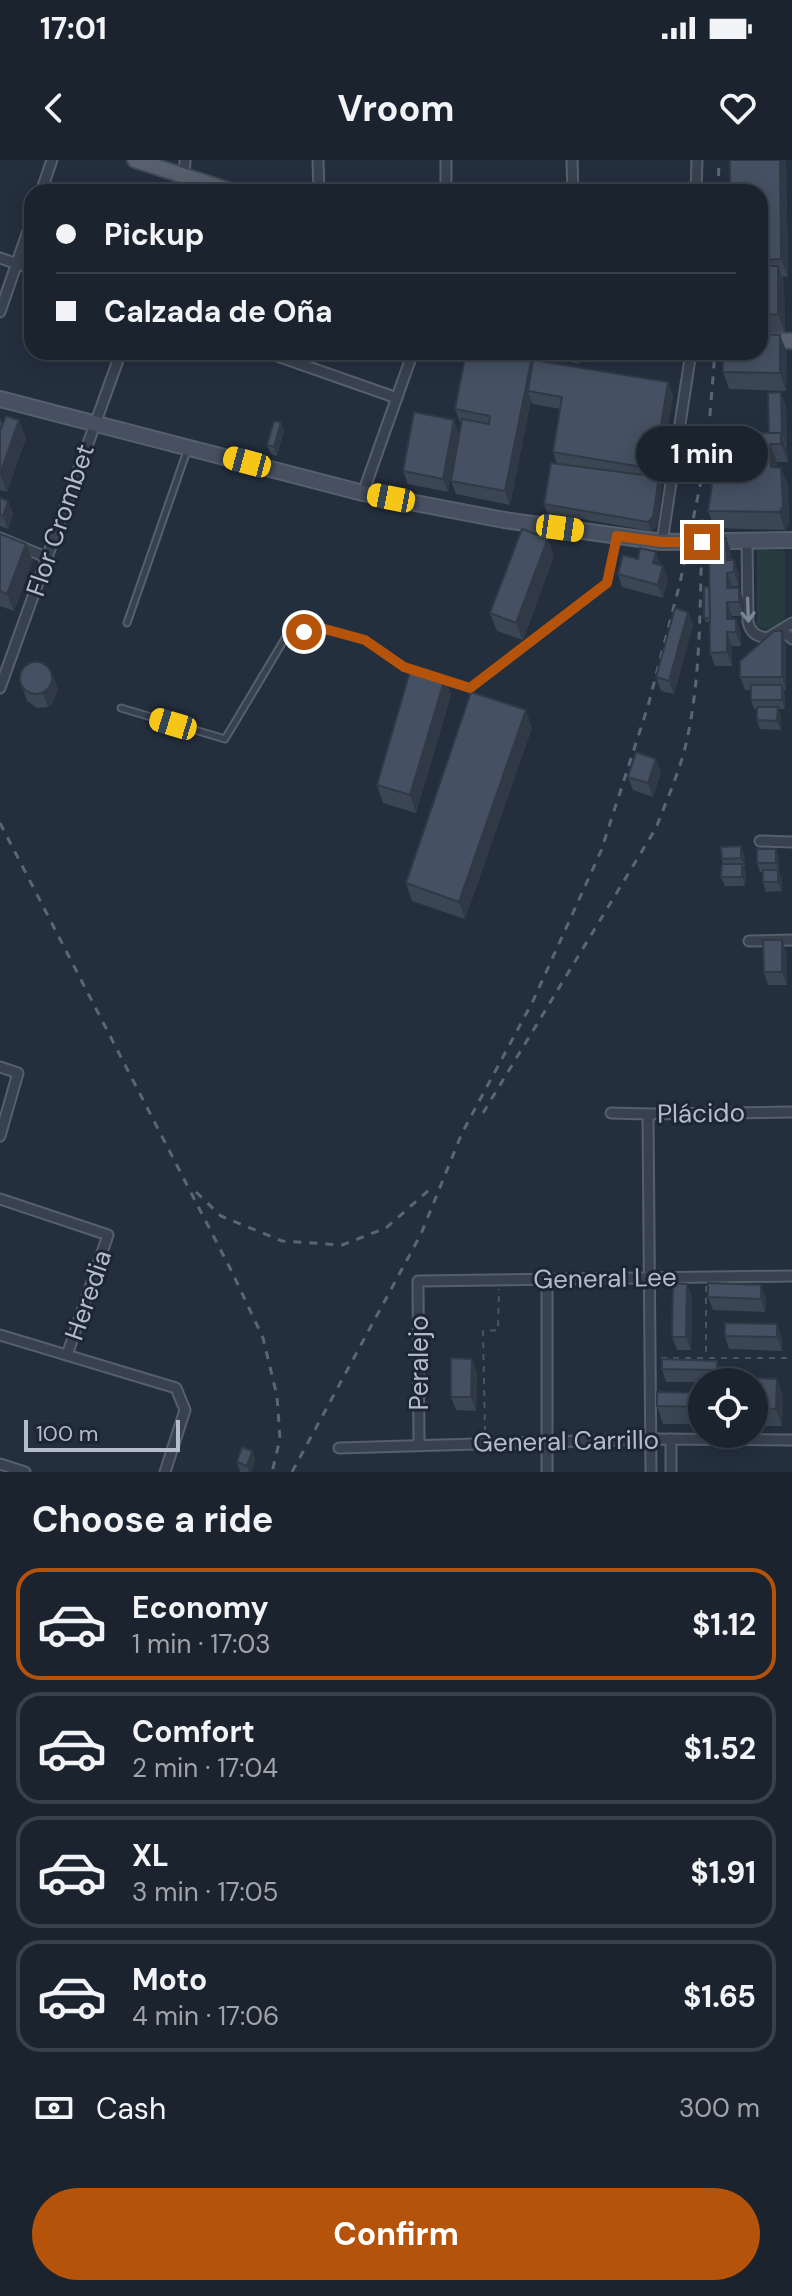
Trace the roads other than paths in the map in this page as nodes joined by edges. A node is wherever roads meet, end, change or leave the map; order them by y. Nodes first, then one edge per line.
1 (52, 160) edge
2 (135, 160) edge
3 (185, 160) edge
4 (318, 160) edge
5 (446, 160) edge
6 (572, 160) edge
7 (697, 160) edge
8 (184, 177) junction
9 (44, 184) edge
10 (182, 184) edge
11 (207, 184) edge
12 (319, 184) edge
13 (446, 184) edge
14 (573, 184) edge
15 (696, 184) edge
16 (24, 243) edge
17 (0, 258) edge
18 (17, 264) junction
19 (24, 266) edge
20 (0, 312) edge
21 (768, 340) edge
22 (792, 341) edge
23 (118, 360) edge
24 (289, 360) edge
25 (410, 360) edge
26 (690, 360) edge
27 (397, 398) junction
28 (0, 399) edge
29 (95, 422) junction
30 (189, 447) junction
31 (363, 493) junction
32 (617, 536) junction
33 (0, 538) edge
34 (792, 540) edge
35 (662, 542) junction
36 (747, 542) junction
37 (48, 558) junction
38 (127, 623) dead end
39 (792, 623) edge
40 (775, 634) junction
41 (792, 639) edge
42 (417, 671) edge
43 (431, 675) edge
44 (0, 688) edge
45 (121, 708) dead end
46 (760, 841) dead end
47 (792, 842) edge
48 (792, 940) edge
49 (749, 941) dead end
50 (0, 1067) edge
51 (792, 1112) edge
52 (611, 1113) dead end
53 (648, 1114) junction
54 (0, 1136) edge
55 (0, 1199) edge
56 (792, 1276) edge
57 (649, 1278) junction
58 (547, 1280) junction
59 (418, 1281) joint
60 (0, 1335) edge
61 (67, 1355) junction
62 (651, 1439) junction
63 (671, 1439) junction
64 (792, 1440) edge
65 (547, 1441) junction
66 (419, 1444) junction
67 (339, 1448) dead end
68 (0, 1464) edge
69 (25, 1472) edge
70 (165, 1472) edge
71 (547, 1472) edge
72 (651, 1472) edge
73 (671, 1472) edge

1 - 9 street
2 - 8 main road
3 - 8 street
4 - 12 street
5 - 13 street
6 - 14 street
7 - 15 street
8 - 10 street
8 - 11 main road
16 - 18 street
17 - 18 street
18 - 19 street
18 - 20 street
21 - 22 main road
23 - 29 street, Flor Crombet
24 - 27 street
25 - 27 street
26 - 35 street
27 - 31 street
28 - 29 street
29 - 30 street
29 - 37 street, Flor Crombet
30 - 31 street
30 - 38 lane
31 - 32 street
32 - 35 street
32 - 43 lane
33 - 37 street
34 - 36 street
35 - 36 street
36 -> 40 street
37 - 44 street, Flor Crombet
39 - 40 street
40 - 41 street
42 - 45 lane
46 - 47 street
48 - 49 street
50 - 54 street
51 - 53 street, Plácido
52 - 53 street, Plácido
53 - 57 street
55 - 61 street, Heredia
56 - 57 street, General Lee
57 - 58 street, General Lee
57 - 62 street
58 - 59 street, General Lee
58 - 65 street
59 - 66 street, Peralejo
60 - 61 street
61 - 70 street
62 - 63 street, General Carrillo
62 - 65 street, General Carrillo
62 - 72 street
63 - 64 street, General Carrillo
63 - 73 street
65 - 66 street, General Carrillo
65 - 71 street
66 - 67 street, General Carrillo
68 - 69 street

